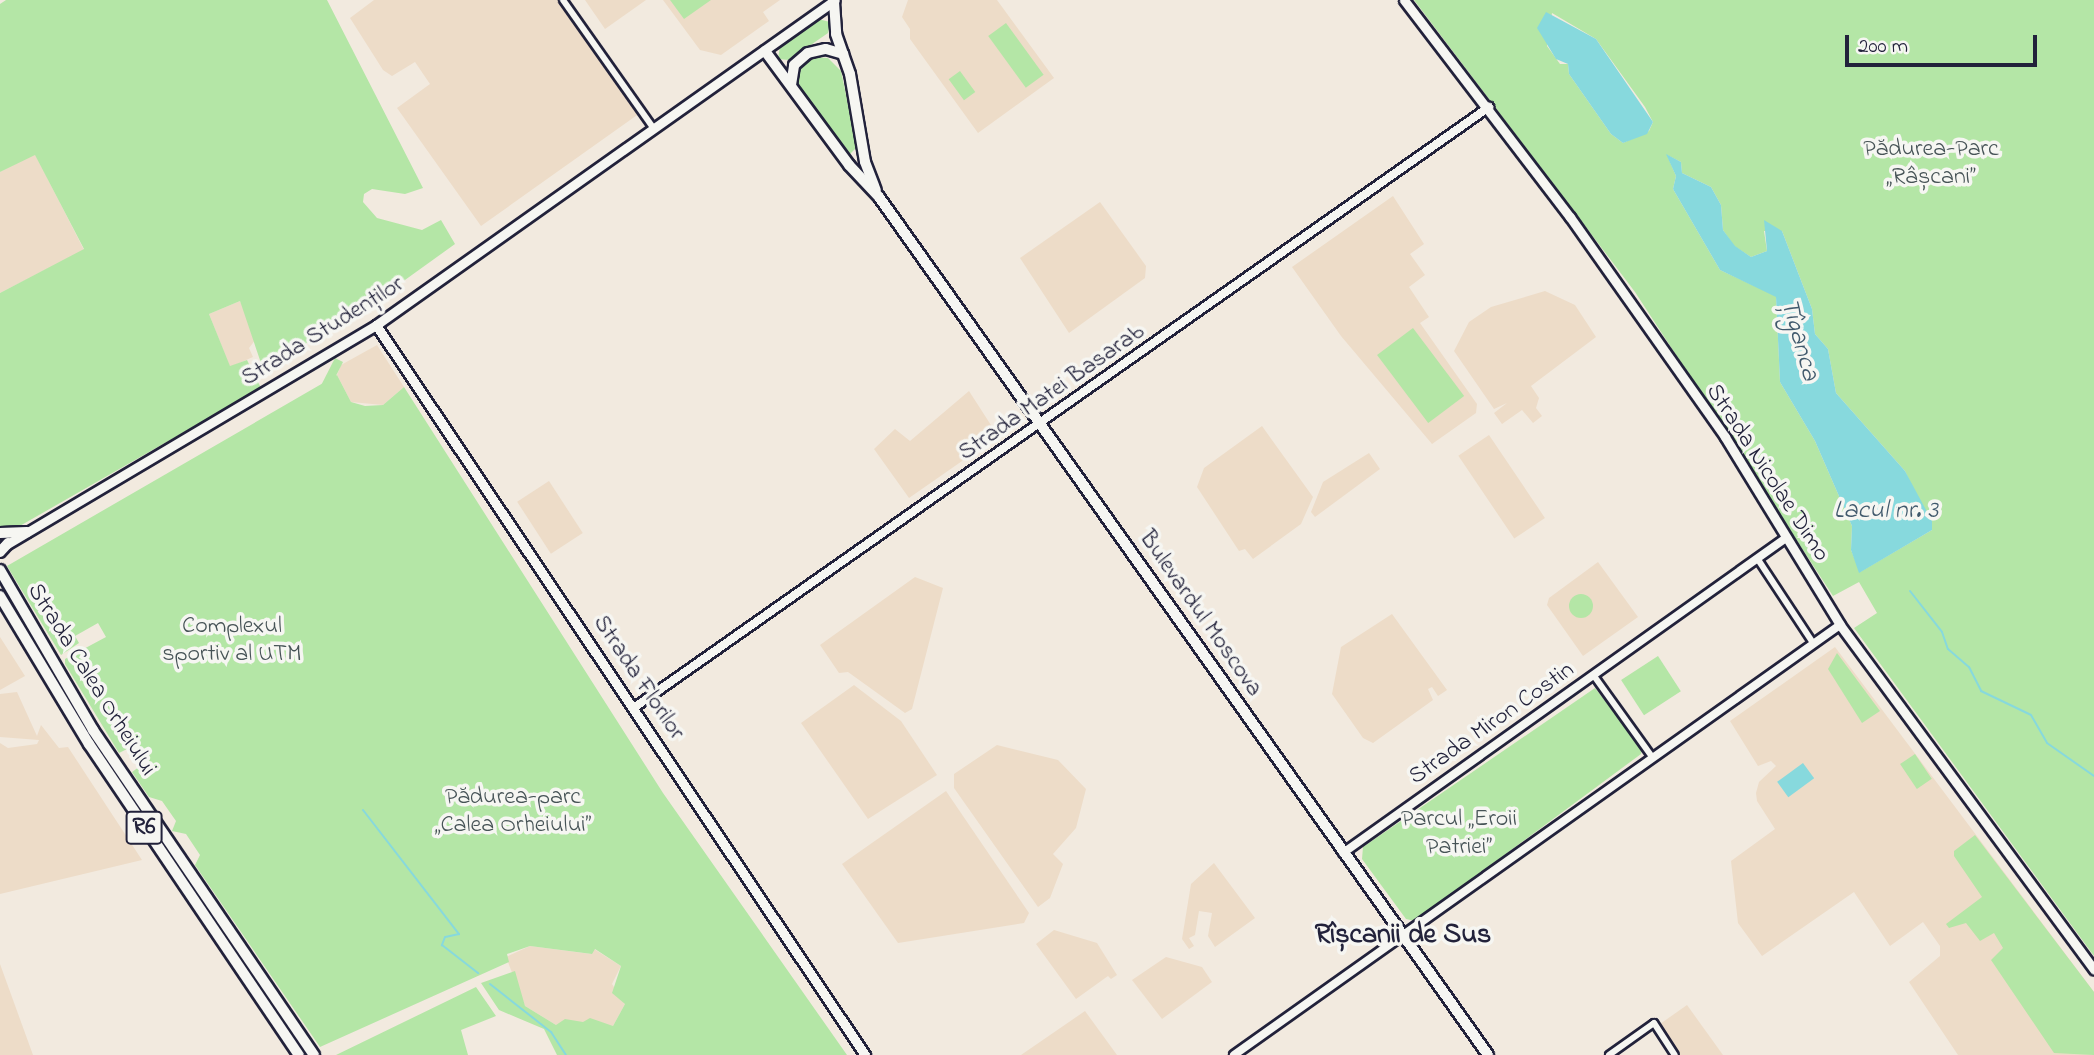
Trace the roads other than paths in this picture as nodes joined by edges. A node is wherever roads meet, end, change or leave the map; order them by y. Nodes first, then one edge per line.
1 (563, 0) edge
2 (1405, 0) edge
3 (835, 1) edge
4 (765, 51) junction
5 (843, 54) junction
6 (791, 85) junction
7 (1489, 107) junction
8 (654, 129) junction
9 (863, 148) junction
10 (842, 156) junction
11 (879, 197) junction
12 (376, 326) junction
13 (1040, 424) junction
14 (27, 532) junction
15 (0, 533) edge
16 (1786, 538) junction
17 (3, 548) edge
18 (1757, 558) junction
19 (0, 570) edge
20 (0, 596) edge
21 (1840, 625) junction
22 (1813, 643) junction
23 (1594, 676) junction
24 (635, 707) junction
25 (1653, 758) junction
26 (173, 848) junction
27 (1343, 853) junction
28 (162, 855) junction
29 (1402, 935) junction
30 (2094, 969) edge
31 (299, 1055) edge
32 (314, 1055) edge
33 (865, 1055) edge
34 (1234, 1055) edge
35 (1488, 1055) edge
36 (1609, 1055) edge
37 (1675, 1055) edge

1 - 8 street
2 - 7 main road, Strada Nicolae Dimo
3 - 4 main road, Strada Studenților
3 - 5 main road, Bulevardul Moscova
4 - 6 main road, Bulevardul Moscova
4 - 8 main road, Strada Studenților
5 - 6 main road
5 - 9 main road, Bulevardul Moscova
6 - 10 main road, Bulevardul Moscova
7 - 13 street, Strada Matei Basarab
7 - 16 main road, Strada Nicolae Dimo
8 - 12 main road, Strada Studenților
9 - 10 main road
9 - 11 main road, Bulevardul Moscova
10 - 11 main road, Bulevardul Moscova
11 - 13 main road, Bulevardul Moscova
12 - 14 main road, Strada Studenților
12 - 24 main road, Strada Florilor
13 - 24 street, Strada Matei Basarab
13 - 27 main road, Bulevardul Moscova
14 - 15 main road
14 - 17 main road, Strada Studenților
16 - 18 street, Strada Miron Costin
16 - 21 main road, Strada Nicolae Dimo
18 - 22 street
18 - 23 street, Strada Miron Costin
19 - 26 main road, Strada Calea Orheiului / R6
20 - 28 main road, Strada Calea Orheiului / R6
21 - 22 street
21 - 30 main road, Strada Nicolae Dimo
22 - 25 street
23 - 25 street, Strada Miron Costin
23 - 27 street, Strada Miron Costin
24 - 33 main road, Strada Florilor
25 - 29 street
26 - 28 main road
26 - 32 main road, Strada Calea Orheiului / R6
27 - 29 main road, Bulevardul Moscova
28 - 31 main road, Strada Calea Orheiului / R6
29 - 34 street
29 - 35 main road, Bulevardul Moscova
36 - 37 street

